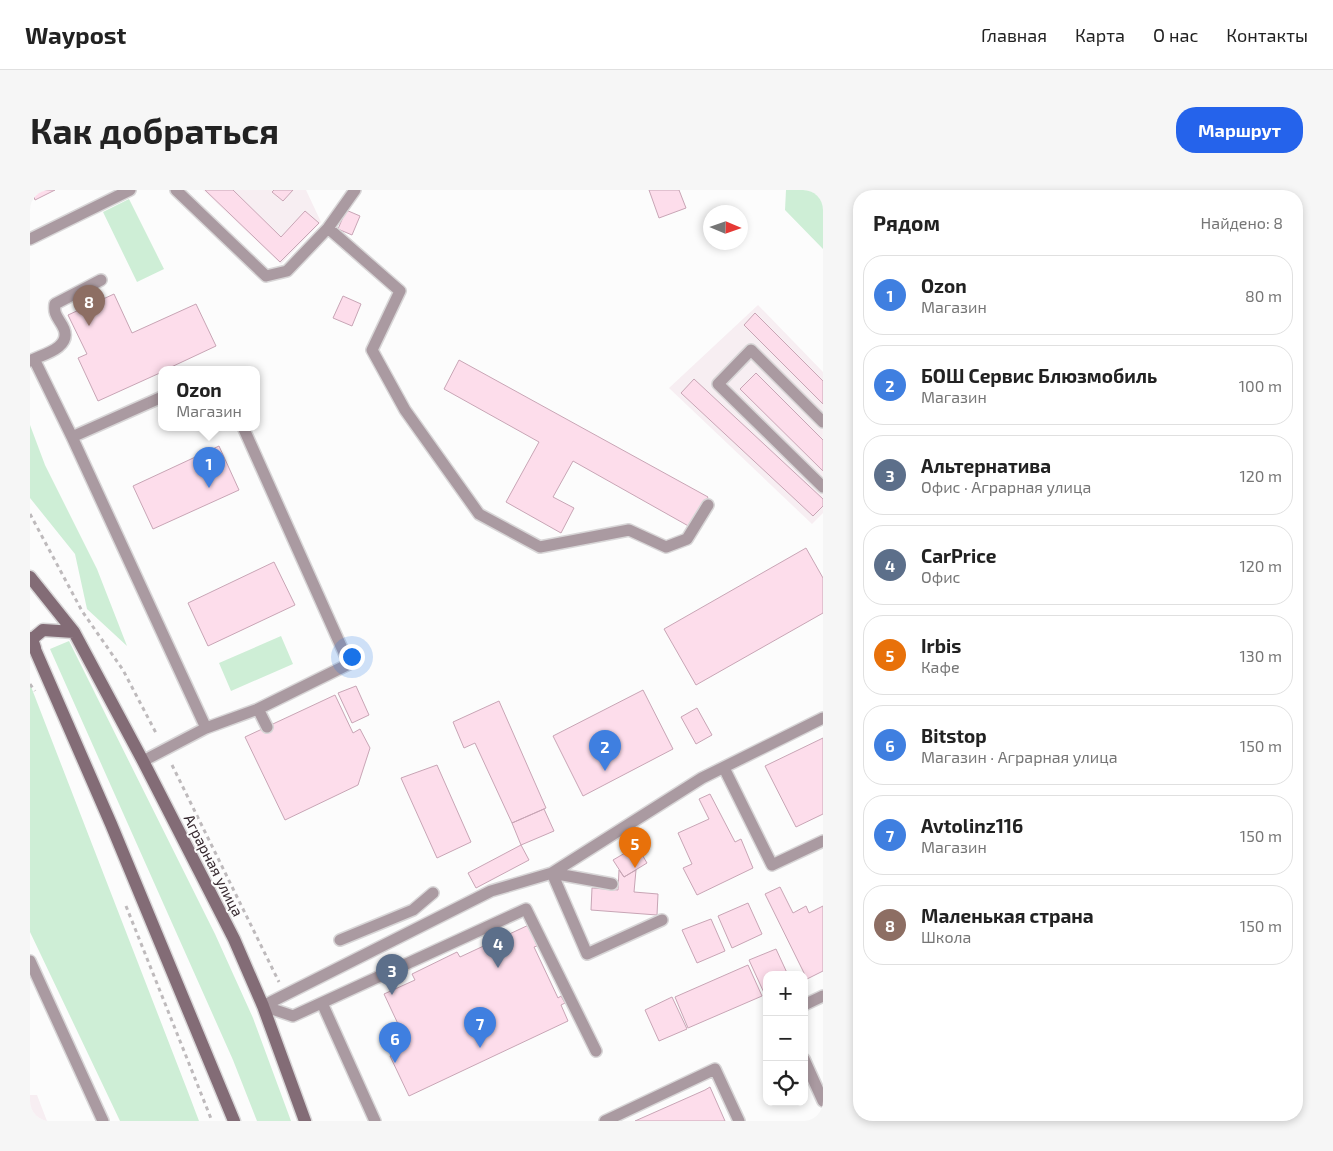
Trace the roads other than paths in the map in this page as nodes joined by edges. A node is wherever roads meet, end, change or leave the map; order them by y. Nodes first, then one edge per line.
1 (130, 190) edge
2 (176, 190) edge
3 (355, 190) edge
4 (328, 228) junction
5 (30, 239) edge
6 (101, 280) dead end
7 (32, 360) edge
8 (158, 399) edge
9 (823, 422) edge
10 (245, 431) edge
11 (72, 437) junction
12 (823, 487) edge
13 (708, 505) dead end
14 (30, 577) edge
15 (74, 632) junction
16 (30, 638) edge
17 (36, 652) junction
18 (258, 709) junction
19 (823, 718) edge
20 (266, 727) dead end
21 (206, 728) junction
22 (143, 761) junction
23 (724, 768) junction
24 (823, 841) edge
25 (552, 873) junction
26 (612, 884) dead end
27 (433, 893) dead end
28 (413, 910) junction
29 (662, 920) dead end
30 (421, 926) junction
31 (340, 940) dead end
32 (30, 961) edge
33 (823, 996) edge
34 (322, 1003) junction
35 (808, 1003) edge
36 (263, 1006) junction
37 (596, 1051) dead end
38 (805, 1061) edge
39 (823, 1101) edge
40 (103, 1121) edge
41 (234, 1121) edge
42 (306, 1121) edge
43 (376, 1121) edge
44 (605, 1121) edge
45 (739, 1121) edge

1 - 5 lane
2 - 4 lane
3 - 4 lane
4 - 13 lane
6 - 7 lane
7 - 11 lane
8 - 11 lane
9 - 12 lane
10 - 18 lane
11 - 21 lane
14 - 15 street, Аграрная улица
15 - 17 street
15 - 22 street, Аграрная улица
16 - 17 street
17 - 41 street
18 - 20 lane
18 - 21 lane
19 - 23 lane
21 - 22 lane
22 - 36 street, Аграрная улица
23 - 24 lane
23 - 25 lane
25 - 26 lane
25 - 29 lane
25 - 30 lane
27 - 28 lane
28 - 30 lane
28 - 31 lane
30 - 36 lane
32 - 40 lane
33 - 35 lane
34 - 36 lane
34 - 37 lane
34 - 43 lane
36 - 42 street, Аграрная улица
38 - 39 lane
44 - 45 lane

